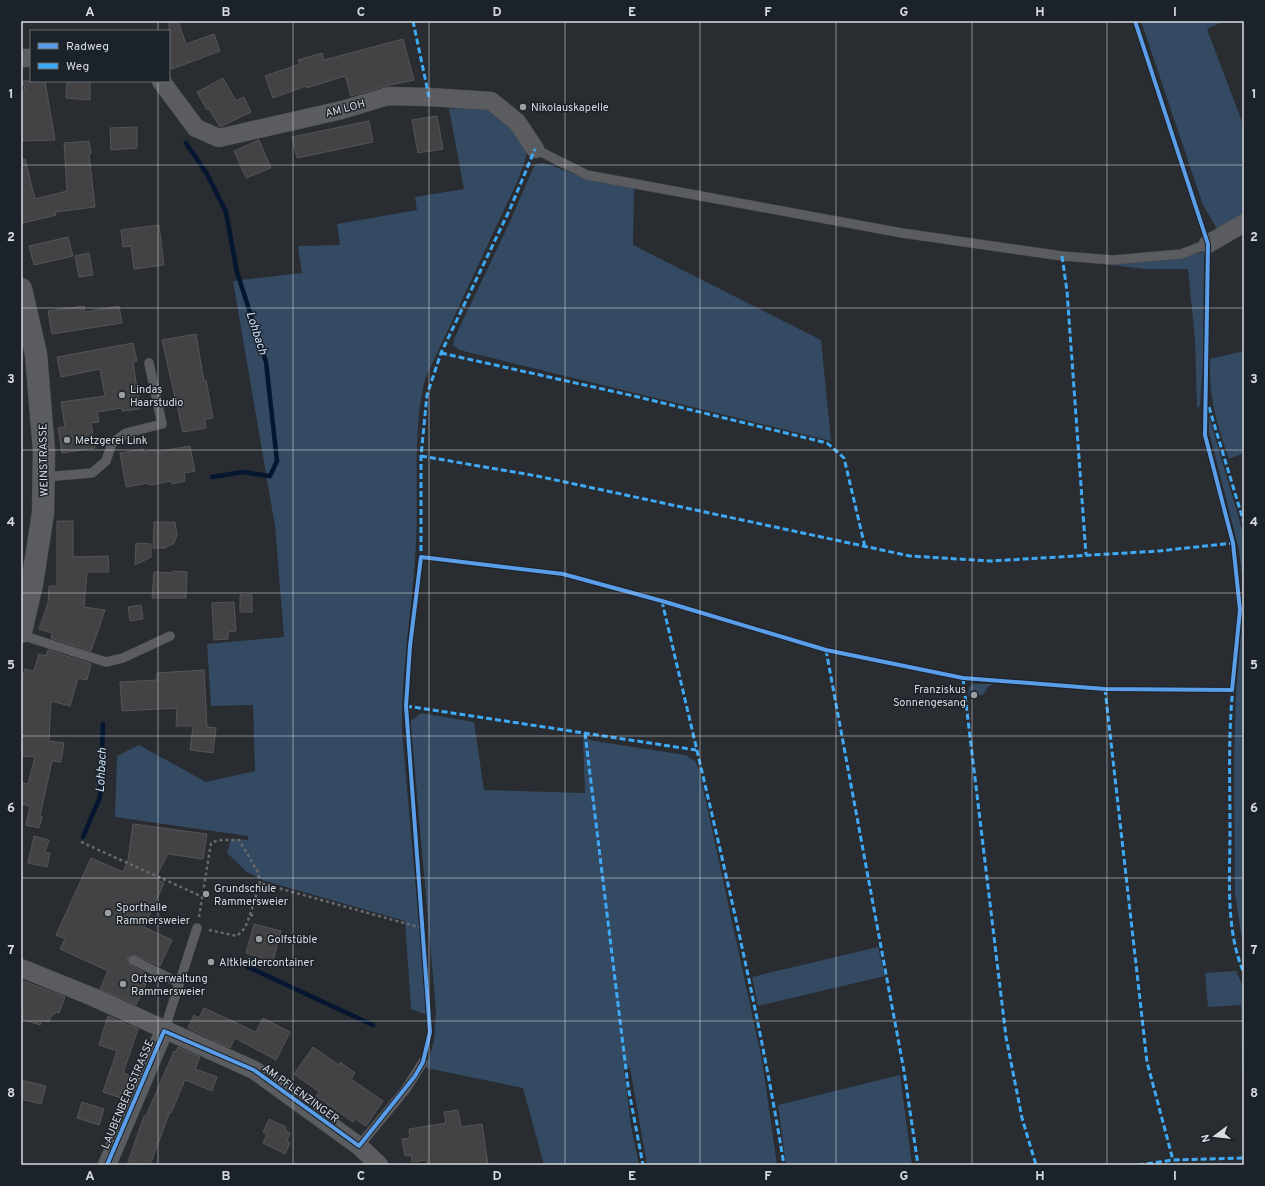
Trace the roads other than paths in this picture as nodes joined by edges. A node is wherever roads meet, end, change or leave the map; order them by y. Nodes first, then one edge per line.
1 (162, 82) edge
2 (535, 148) joint
3 (1244, 222) edge
4 (1208, 244) joint
5 (21, 289) edge
6 (149, 363) dead end
7 (44, 477) junction
8 (26, 585) edge
9 (21, 632) edge
10 (21, 635) edge
11 (170, 636) dead end
12 (197, 928) road end
13 (133, 960) dead end
14 (21, 968) edge
15 (179, 983) junction
16 (164, 1031) junction
17 (423, 1062) dead end
18 (359, 1146) junction
19 (376, 1164) edge
20 (108, 1165) edge

1 - 2 street, AM LOH
2 - 4 lane
3 - 4 street
5 - 7 street, WEINSTRASSE
6 - 7 lane
7 - 8 street, WEINSTRASSE
8 - 9 street, WEINSTRASSE
10 - 11 lane
12 - 15 lane
13 - 15 lane
14 - 16 street, AM PFLENZINGER
15 - 16 lane
16 - 18 street, AM PFLENZINGER
16 - 20 street, LAUBENBERGSTRASSE
17 - 18 lane
18 - 19 street, AM PFLENZINGER

